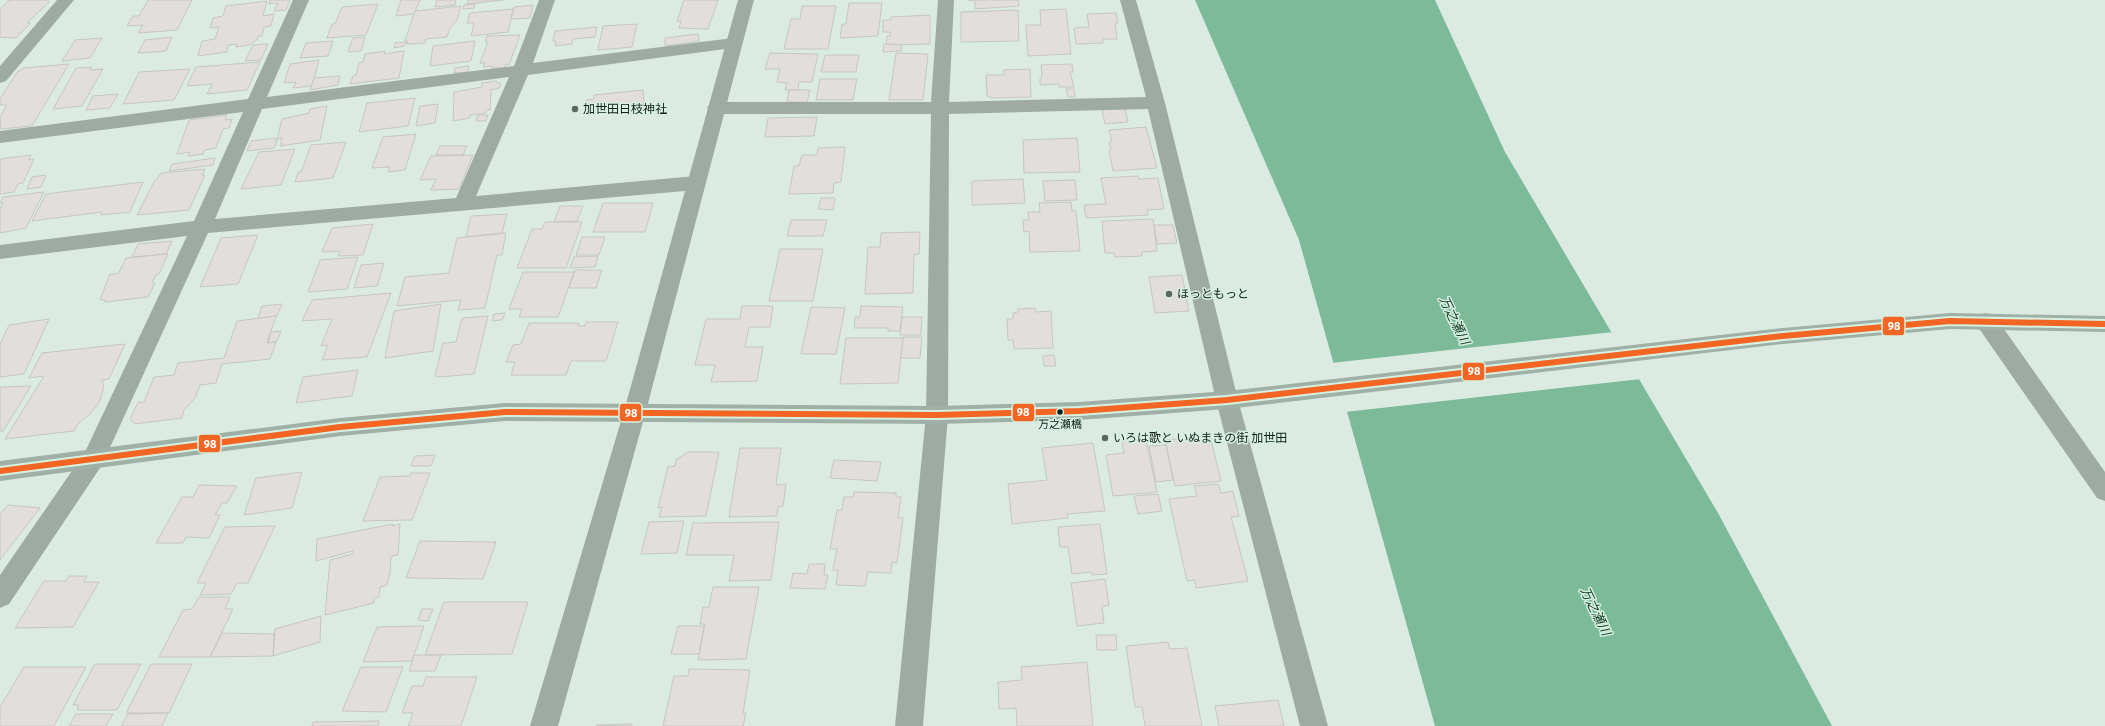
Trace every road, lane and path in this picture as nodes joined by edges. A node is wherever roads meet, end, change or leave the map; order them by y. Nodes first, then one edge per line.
1 (66, 0) edge
2 (301, 0) edge
3 (547, 0) edge
4 (746, 0) edge
5 (946, 0) edge
6 (1128, 0) edge
7 (733, 43) junction
8 (520, 71) junction
9 (0, 77) edge
10 (254, 103) junction
11 (1156, 103) junction
12 (716, 108) junction
13 (940, 108) junction
14 (0, 137) edge
15 (696, 183) junction
16 (463, 204) junction
17 (201, 227) junction
18 (0, 252) edge
19 (1986, 321) junction
20 (2105, 324) edge
21 (1238, 399) junction
22 (635, 411) junction
23 (937, 415) junction
24 (94, 458) junction
25 (0, 471) edge
26 (2105, 491) edge
27 (0, 596) edge
28 (544, 726) edge
29 (909, 726) edge
30 (1314, 726) edge

1 - 9 street
2 - 10 street
3 - 8 street
4 - 7 street
5 - 13 street
6 - 11 street
7 - 8 street
7 - 12 street
8 - 10 street
8 - 16 street
10 - 14 street
10 - 17 street
11 - 13 street
11 - 21 street
12 - 13 street
12 - 15 street
13 - 23 street
15 - 16 street
15 - 22 street
16 - 17 street
17 - 18 street
17 - 24 street
19 - 20 highway
19 - 21 highway
19 - 26 street
21 - 23 highway
21 - 30 street
22 - 23 highway
22 - 24 highway
22 - 28 street
23 - 29 street
24 - 25 highway
24 - 27 street

